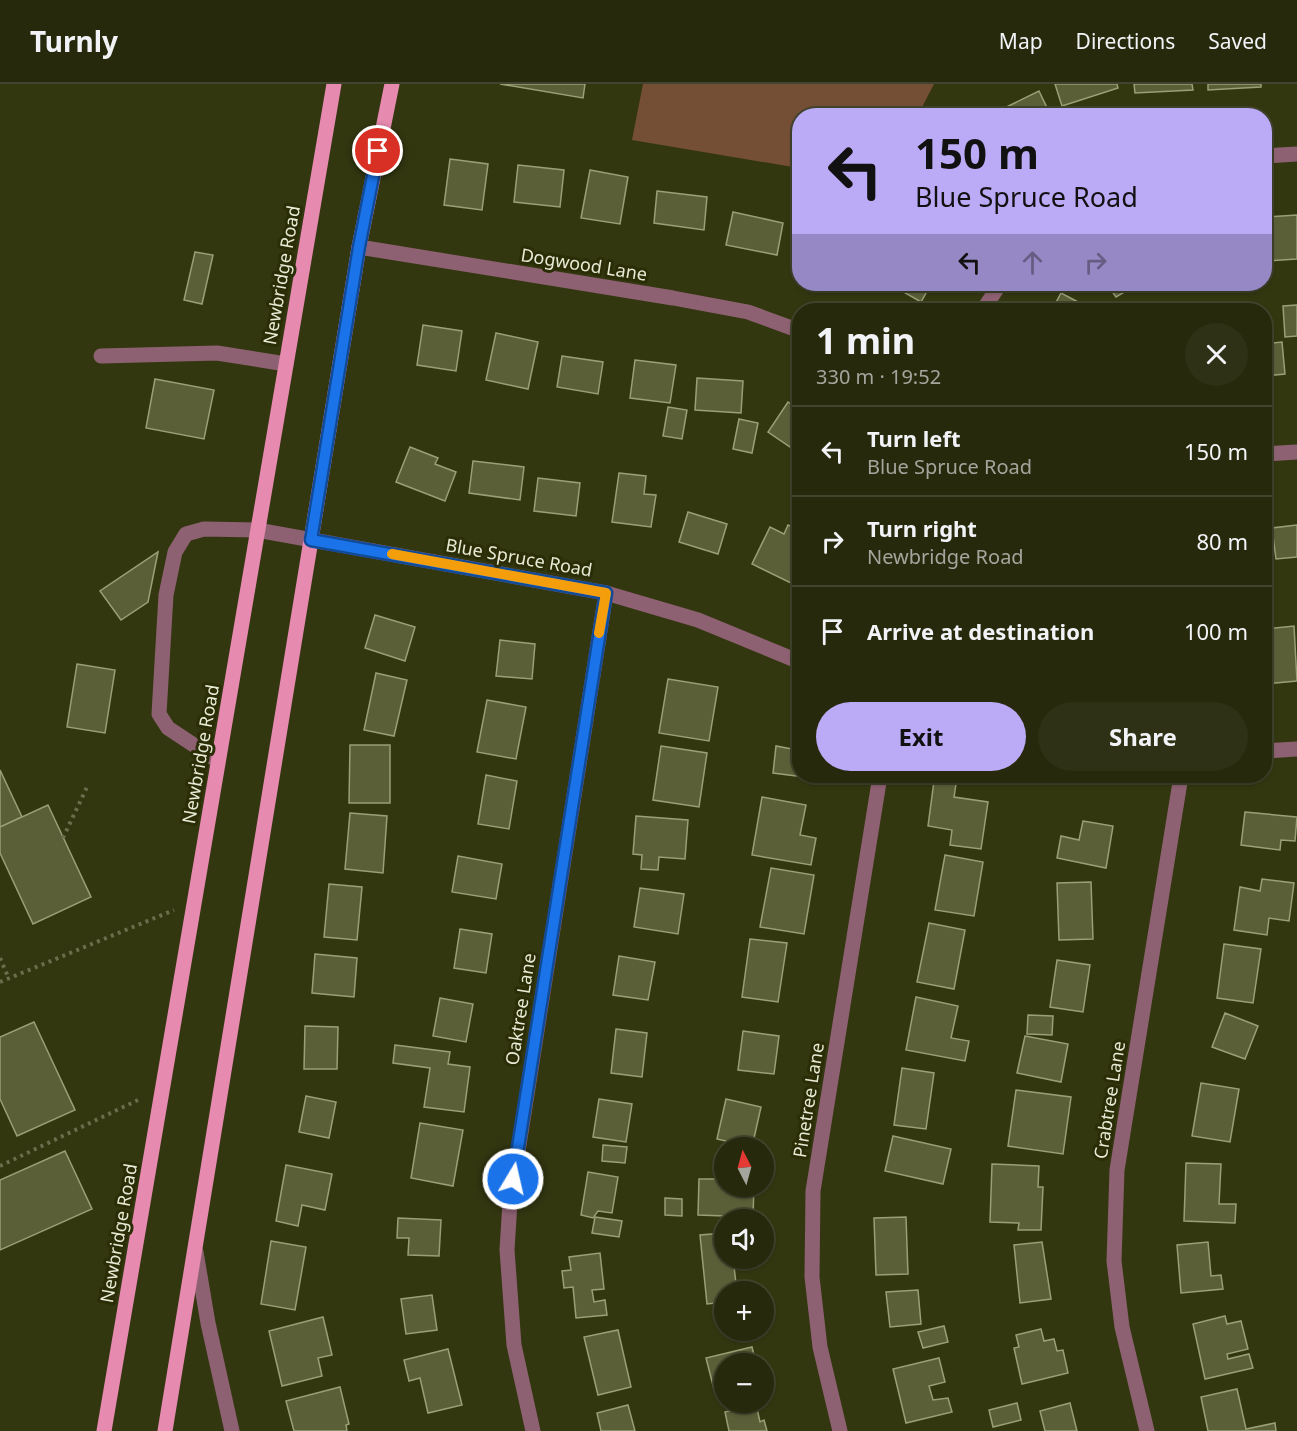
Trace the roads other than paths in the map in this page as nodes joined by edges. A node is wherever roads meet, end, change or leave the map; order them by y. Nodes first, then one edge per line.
1 (333, 84) edge
2 (392, 84) edge
3 (1297, 154) edge
4 (1272, 156) edge
5 (359, 247) junction
6 (792, 328) edge
7 (101, 356) dead end
8 (286, 364) junction
9 (1297, 452) edge
10 (1272, 454) edge
11 (257, 530) junction
12 (311, 540) junction
13 (606, 593) junction
14 (792, 659) edge
15 (1297, 749) edge
16 (1272, 751) edge
17 (218, 761) junction
18 (879, 783) edge
19 (1180, 783) edge
20 (195, 1246) junction
21 (104, 1431) edge
22 (165, 1431) edge
23 (232, 1431) edge
24 (533, 1431) edge
25 (840, 1431) edge
26 (1147, 1431) edge

1 - 8 main road, Newbridge Road
2 - 5 main road
3 - 4 street
5 - 6 street, Dogwood Lane
5 - 12 main road
7 - 8 street
8 - 11 main road, Newbridge Road
9 - 10 street
11 - 12 street, Blue Spruce Road
11 - 17 main road, Newbridge Road
11 - 17 street, Blue Spruce Road
12 - 13 street, Blue Spruce Road
12 - 20 main road
13 - 14 street, Blue Spruce Road
13 - 24 street, Oaktree Lane
15 - 16 street
17 - 21 main road, Newbridge Road
18 - 25 street, Pinetree Lane
19 - 26 street, Crabtree Lane
20 - 22 main road
20 - 23 street

